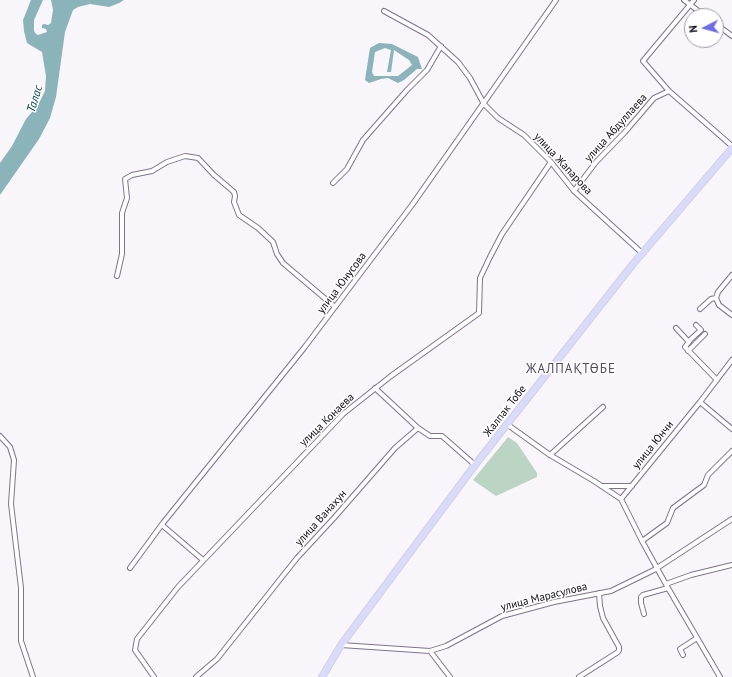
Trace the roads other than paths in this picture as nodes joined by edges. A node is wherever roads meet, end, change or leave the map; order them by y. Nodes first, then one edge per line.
1 (556, 0) edge
2 (684, 0) edge
3 (694, 0) edge
4 (690, 4) junction
5 (695, 8) edge
6 (384, 11) dead end
7 (441, 46) junction
8 (669, 91) junction
9 (484, 104) junction
10 (732, 147) edge
11 (551, 162) junction
12 (333, 183) dead end
13 (574, 191) junction
14 (642, 253) junction
15 (732, 275) edge
16 (118, 276) dead end
17 (716, 298) junction
18 (335, 307) junction
19 (700, 309) dead end
20 (732, 315) edge
21 (696, 325) dead end
22 (676, 328) dead end
23 (705, 334) dead end
24 (689, 342) junction
25 (688, 351) junction
26 (732, 360) edge
27 (717, 380) junction
28 (375, 388) junction
29 (700, 402) junction
30 (602, 407) dead end
31 (508, 425) junction
32 (418, 428) junction
33 (732, 429) edge
34 (0, 436) edge
35 (732, 451) edge
36 (550, 455) junction
37 (475, 465) junction
38 (603, 486) junction
39 (632, 486) junction
40 (621, 499) junction
41 (732, 519) edge
42 (162, 525) junction
43 (642, 542) junction
44 (203, 560) junction
45 (732, 566) edge
46 (130, 568) dead end
47 (657, 568) junction
48 (667, 586) junction
49 (599, 593) junction
50 (644, 614) dead end
51 (697, 638) junction
52 (341, 645) junction
53 (430, 651) junction
54 (683, 655) dead end
55 (33, 677) edge
56 (154, 677) edge
57 (196, 677) edge
58 (322, 677) edge
59 (450, 677) edge
60 (579, 677) edge
61 (720, 677) edge

1 - 9 street, улица Юнусова
2 - 4 street
3 - 4 street
4 - 5 street
4 - 8 street
6 - 7 street, улица Жапарова
7 - 9 street, улица Жапарова
7 - 12 street
8 - 10 street
8 - 13 street, улица Абдуллаева
9 - 11 street, улица Жапарова
9 - 18 street, улица Юнусова
10 - 14 main road, Жалпак Тобе
11 - 13 street, улица Жапарова
11 - 28 street, улица Конаева
13 - 14 street, улица Жапарова
14 - 31 main road, Жалпак Тобе
15 - 17 street
16 - 18 street
17 - 19 street
17 - 20 street
18 - 42 street, улица Юнусова
21 - 24 street
22 - 24 street
23 - 25 street
24 - 25 street
25 - 27 street
26 - 27 street, улица Юнчи
27 - 29 street, улица Юнчи
28 - 32 street
28 - 44 street, улица Конаева
29 - 33 street
29 - 39 street, улица Юнчи
30 - 36 street
31 - 36 street
31 - 37 main road, Жалпак Тобе
32 - 37 street
32 - 57 street, улица Ванахун
34 - 55 street
35 - 43 street
36 - 38 street
37 - 52 main road, Жалпак Тобе
38 - 39 street
38 - 40 street
39 - 40 street, улица Юнчи
40 - 43 street
41 - 47 street, улица Марасулова
42 - 44 street
42 - 46 street, улица Юнусова
43 - 47 street
44 - 56 street, улица Конаева
45 - 48 street
47 - 48 street
47 - 49 street, улица Марасулова
48 - 50 street
48 - 51 street
49 - 53 street, улица Марасулова
49 - 60 street
51 - 54 street
51 - 61 street
52 - 53 street, улица Марасулова
52 - 58 main road, Жалпак Тобе
53 - 59 street

